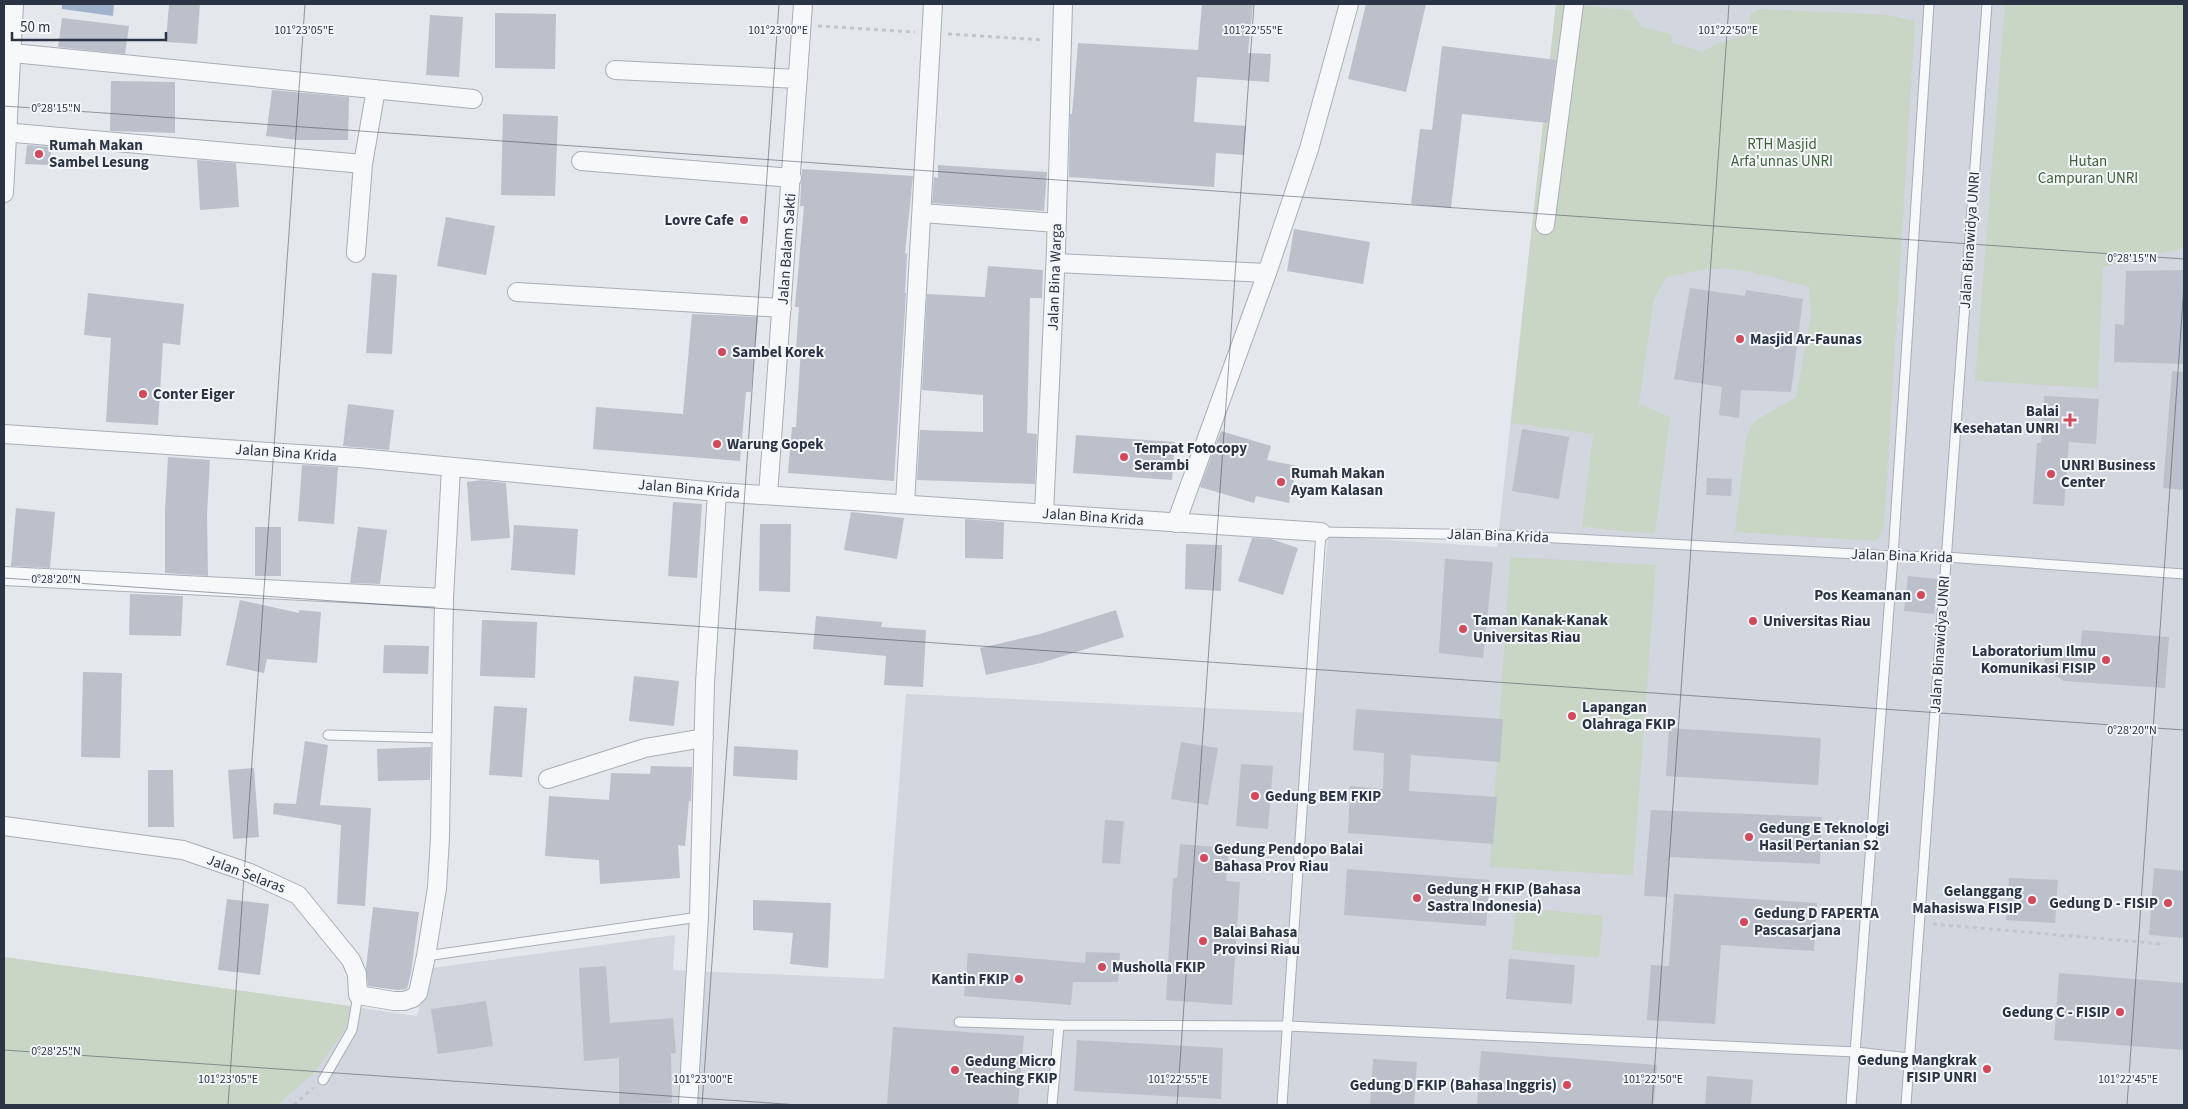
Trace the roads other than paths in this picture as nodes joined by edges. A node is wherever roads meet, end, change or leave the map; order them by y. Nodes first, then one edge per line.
1 (14, 4) edge
2 (804, 4) edge
3 (933, 4) edge
4 (1063, 4) edge
5 (1350, 4) edge
6 (1574, 4) edge
7 (1929, 4) edge
8 (1987, 4) edge
9 (13, 53) junction
10 (615, 70) dead end
11 (798, 79) junction
12 (376, 89) junction
13 (473, 99) dead end
14 (6, 132) edge
15 (581, 161) dead end
16 (362, 164) junction
17 (792, 178) junction
18 (4, 193) edge
19 (922, 214) junction
20 (1057, 223) junction
21 (1544, 225) dead end
22 (356, 253) dead end
23 (1056, 263) junction
24 (1267, 273) junction
25 (517, 292) dead end
26 (782, 308) junction
27 (4, 434) edge
28 (451, 468) junction
29 (717, 492) junction
30 (768, 495) junction
31 (905, 504) junction
32 (1044, 514) junction
33 (1176, 523) junction
34 (1321, 532) junction
35 (1893, 556) junction
36 (1946, 558) junction
37 (2184, 574) edge
38 (4, 576) edge
39 (444, 598) junction
40 (328, 735) dead end
41 (441, 738) junction
42 (704, 738) junction
43 (548, 779) dead end
44 (4, 826) edge
45 (699, 916) junction
46 (426, 956) junction
47 (358, 995) junction
48 (959, 1022) dead end
49 (1058, 1025) junction
50 (1288, 1026) junction
51 (1856, 1052) junction
52 (1909, 1058) junction
53 (323, 1080) road end
54 (688, 1105) edge
55 (1052, 1105) edge
56 (1282, 1105) edge
57 (1851, 1105) edge
58 (1906, 1105) edge

1 - 9 street
2 - 11 street, Jalan Balam Sakti
3 - 19 street
4 - 20 street, Jalan Bina Warga
5 - 24 street
6 - 21 street
7 - 35 lane
8 - 36 lane, Jalan Binawidya UNRI
9 - 12 street
9 - 14 street
10 - 11 street
11 - 17 street, Jalan Balam Sakti
12 - 13 street
12 - 16 street
14 - 16 street
14 - 18 street
15 - 17 street
16 - 22 street
17 - 26 street, Jalan Balam Sakti
19 - 20 street
19 - 31 street
20 - 23 street, Jalan Bina Warga
23 - 24 street
23 - 32 street, Jalan Bina Warga
24 - 33 street
25 - 26 street
26 - 30 street, Jalan Balam Sakti
27 - 28 street, Jalan Bina Krida
28 - 29 street, Jalan Bina Krida
28 - 39 street
29 - 30 street, Jalan Bina Krida
29 - 42 street
30 - 31 street, Jalan Bina Krida
31 - 32 street, Jalan Bina Krida
32 - 33 street, Jalan Bina Krida
33 - 34 street, Jalan Bina Krida
34 - 35 lane, Jalan Bina Krida
34 - 50 lane
35 - 36 lane, Jalan Bina Krida
35 - 51 lane
36 - 37 lane, Jalan Bina Krida
36 - 52 lane, Jalan Binawidya UNRI
38 - 39 street
39 - 41 street
40 - 41 lane
41 - 46 street
42 - 43 street
42 - 45 street
44 - 47 street, Jalan Selaras
45 - 46 lane
45 - 54 street
46 - 47 street
47 - 53 lane, Jalan Selaras
48 - 49 lane
49 - 50 lane
49 - 55 lane
50 - 51 lane
50 - 56 lane
51 - 52 lane
51 - 57 lane
52 - 58 lane, Jalan Binawidya UNRI

